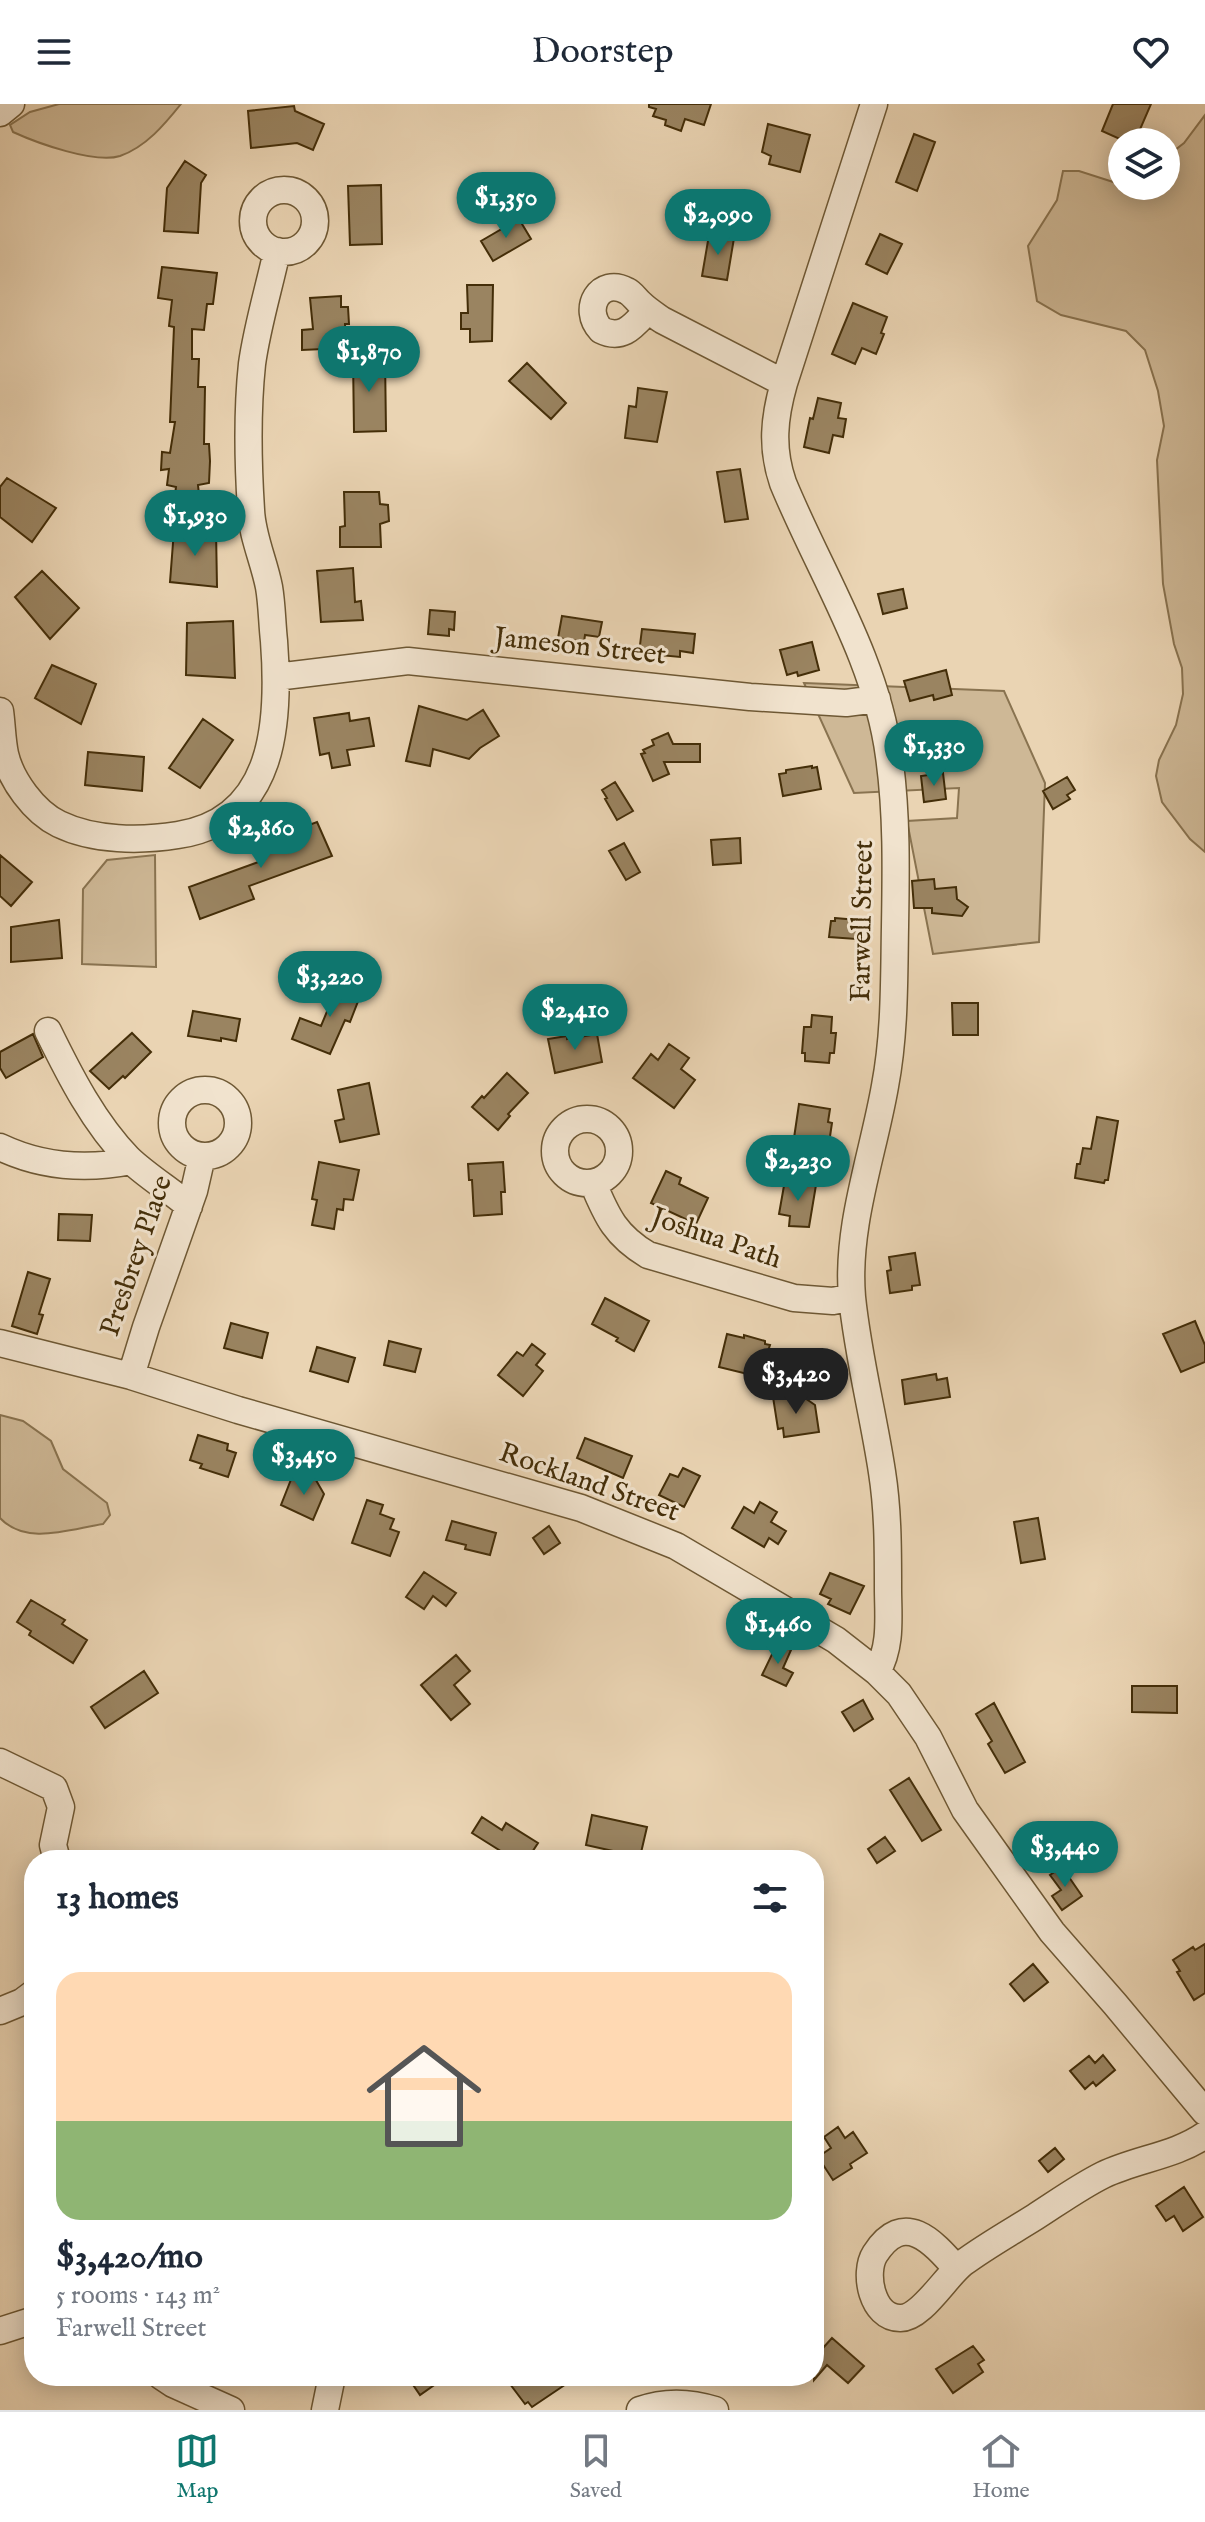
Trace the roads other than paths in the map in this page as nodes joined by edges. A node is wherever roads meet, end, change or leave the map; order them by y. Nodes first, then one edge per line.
1 (874, 104) edge
2 (277, 251) dead end
3 (648, 310) junction
4 (784, 383) junction
5 (276, 677) junction
6 (877, 699) junction
7 (0, 711) edge
8 (48, 1031) dead end
9 (0, 1147) edge
10 (202, 1156) dead end
11 (131, 1161) junction
12 (593, 1183) dead end
13 (189, 1206) junction
14 (852, 1297) junction
15 (0, 1343) edge
16 (131, 1376) junction
17 (877, 1672) junction
18 (0, 1762) edge
19 (54, 1850) edge
20 (24, 2000) edge
21 (0, 2011) edge
22 (1205, 2112) edge
23 (1205, 2135) edge
24 (956, 2268) dead end
25 (24, 2323) edge
26 (0, 2331) edge
27 (177, 2386) edge
28 (330, 2386) edge
29 (231, 2410) edge
30 (325, 2410) edge
31 (640, 2410) edge
32 (715, 2410) edge

1 - 4 street, Farwell Street
2 - 5 street
3 - 3 street
3 - 4 street
4 - 6 street, Farwell Street
5 - 6 street, Jameson Street
5 - 7 street
6 - 14 street, Farwell Street
8 - 11 street
9 - 11 street
10 - 13 street, Presbrey Place
11 - 13 street
12 - 14 street, Joshua Path
13 - 16 street, Presbrey Place
14 - 17 street, Farwell Street
15 - 16 street, Rockland Street
16 - 17 street, Rockland Street
17 - 22 street, Rockland Street
18 - 19 street
20 - 21 street
23 - 24 street
25 - 26 street
27 - 29 street
28 - 30 street
31 - 32 street

